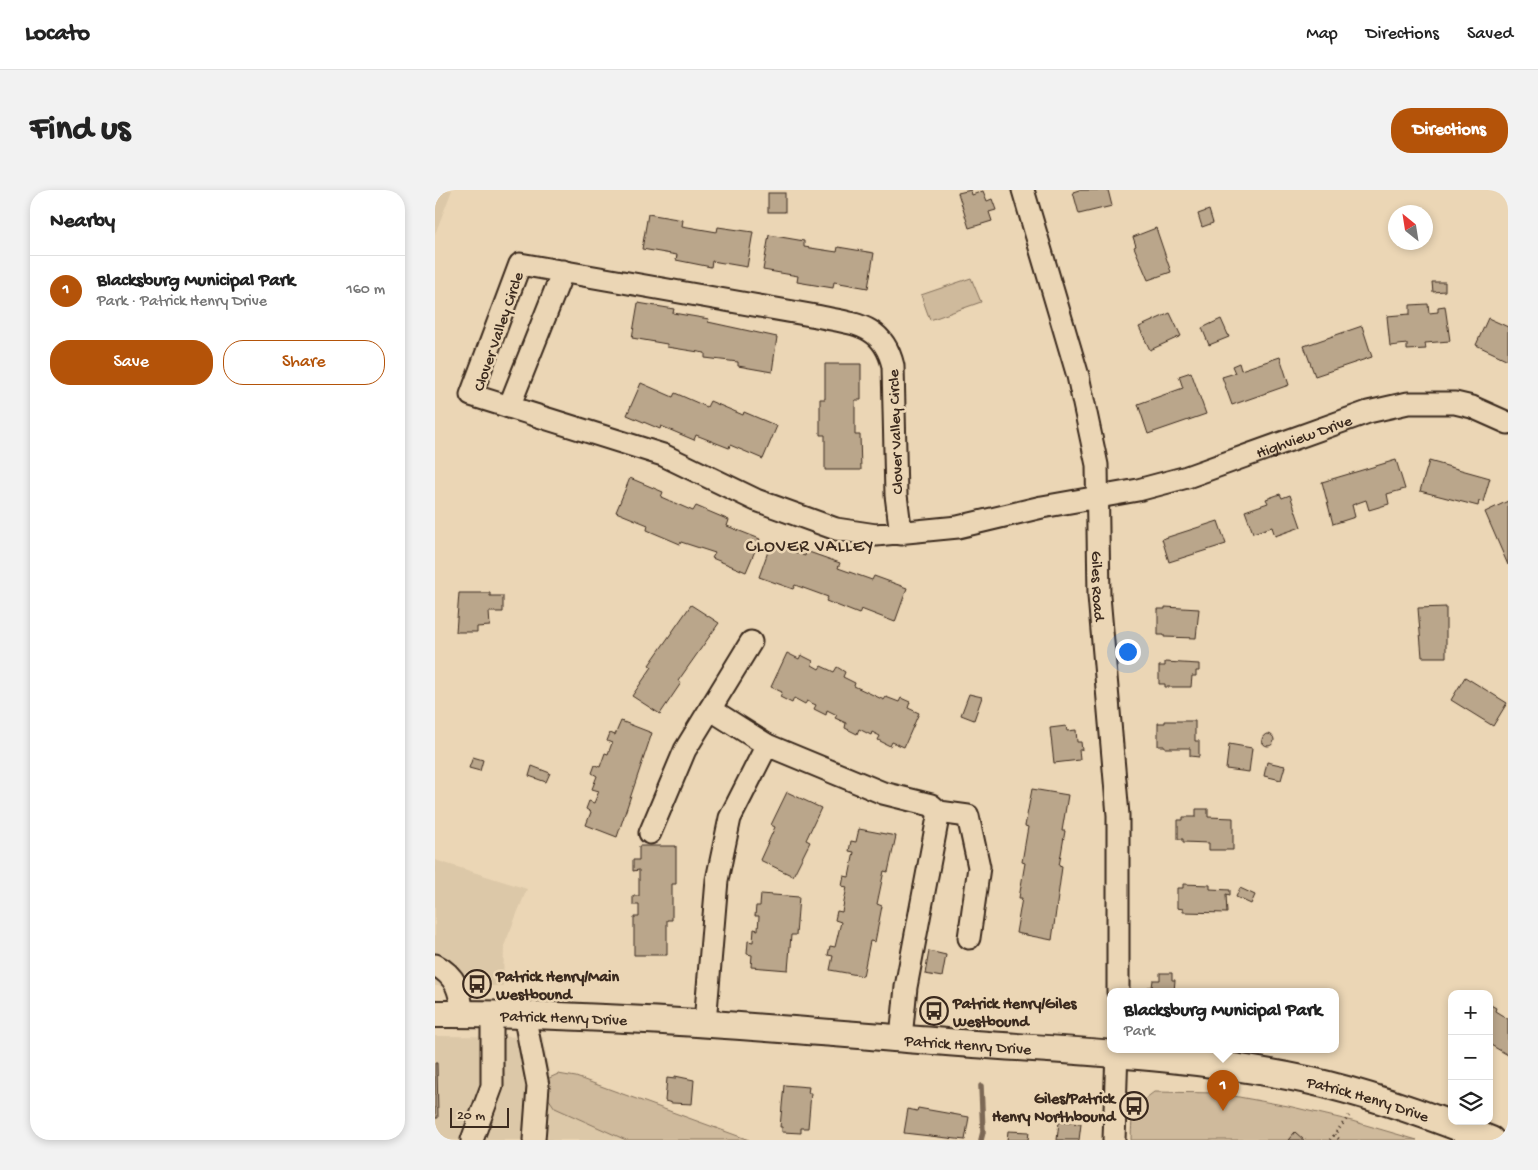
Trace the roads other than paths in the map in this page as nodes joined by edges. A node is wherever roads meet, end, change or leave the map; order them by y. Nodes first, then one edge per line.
1 (1023, 190) edge
2 (563, 271) junction
3 (509, 407) junction
4 (1508, 423) edge
5 (1098, 496) junction
6 (901, 534) junction
7 (751, 642) dead end
8 (710, 709) junction
9 (767, 745) junction
10 (939, 812) junction
11 (650, 833) dead end
12 (969, 938) dead end
13 (435, 965) edge
14 (1118, 988) edge
15 (435, 1014) edge
16 (463, 1014) junction
17 (492, 1014) junction
18 (524, 1014) junction
19 (705, 1023) junction
20 (901, 1038) junction
21 (1107, 1052) edge
22 (1117, 1053) edge
23 (471, 1140) edge
24 (534, 1140) edge
25 (1114, 1140) edge
26 (1491, 1140) edge

1 - 5 street, Giles Road
2 - 3 street
2 - 3 street, Clover Valley Circle
2 - 6 street, Clover Valley Circle
3 - 6 street, Clover Valley Circle
4 - 5 street, Highview Drive
5 - 6 street, Clover Valley Circle
5 - 14 street, Giles Road
7 - 8 street
8 - 9 street
8 - 11 street
9 - 10 street
9 - 19 street
10 - 12 street
10 - 20 street
13 - 16 street
15 - 16 main road, Patrick Henry Drive
16 - 17 main road, Patrick Henry Drive
17 - 18 main road, Patrick Henry Drive
17 - 23 street
18 - 19 main road, Patrick Henry Drive
18 - 24 street
19 - 20 main road, Patrick Henry Drive
20 - 21 main road, Patrick Henry Drive
22 - 25 street
22 - 26 main road, Patrick Henry Drive

